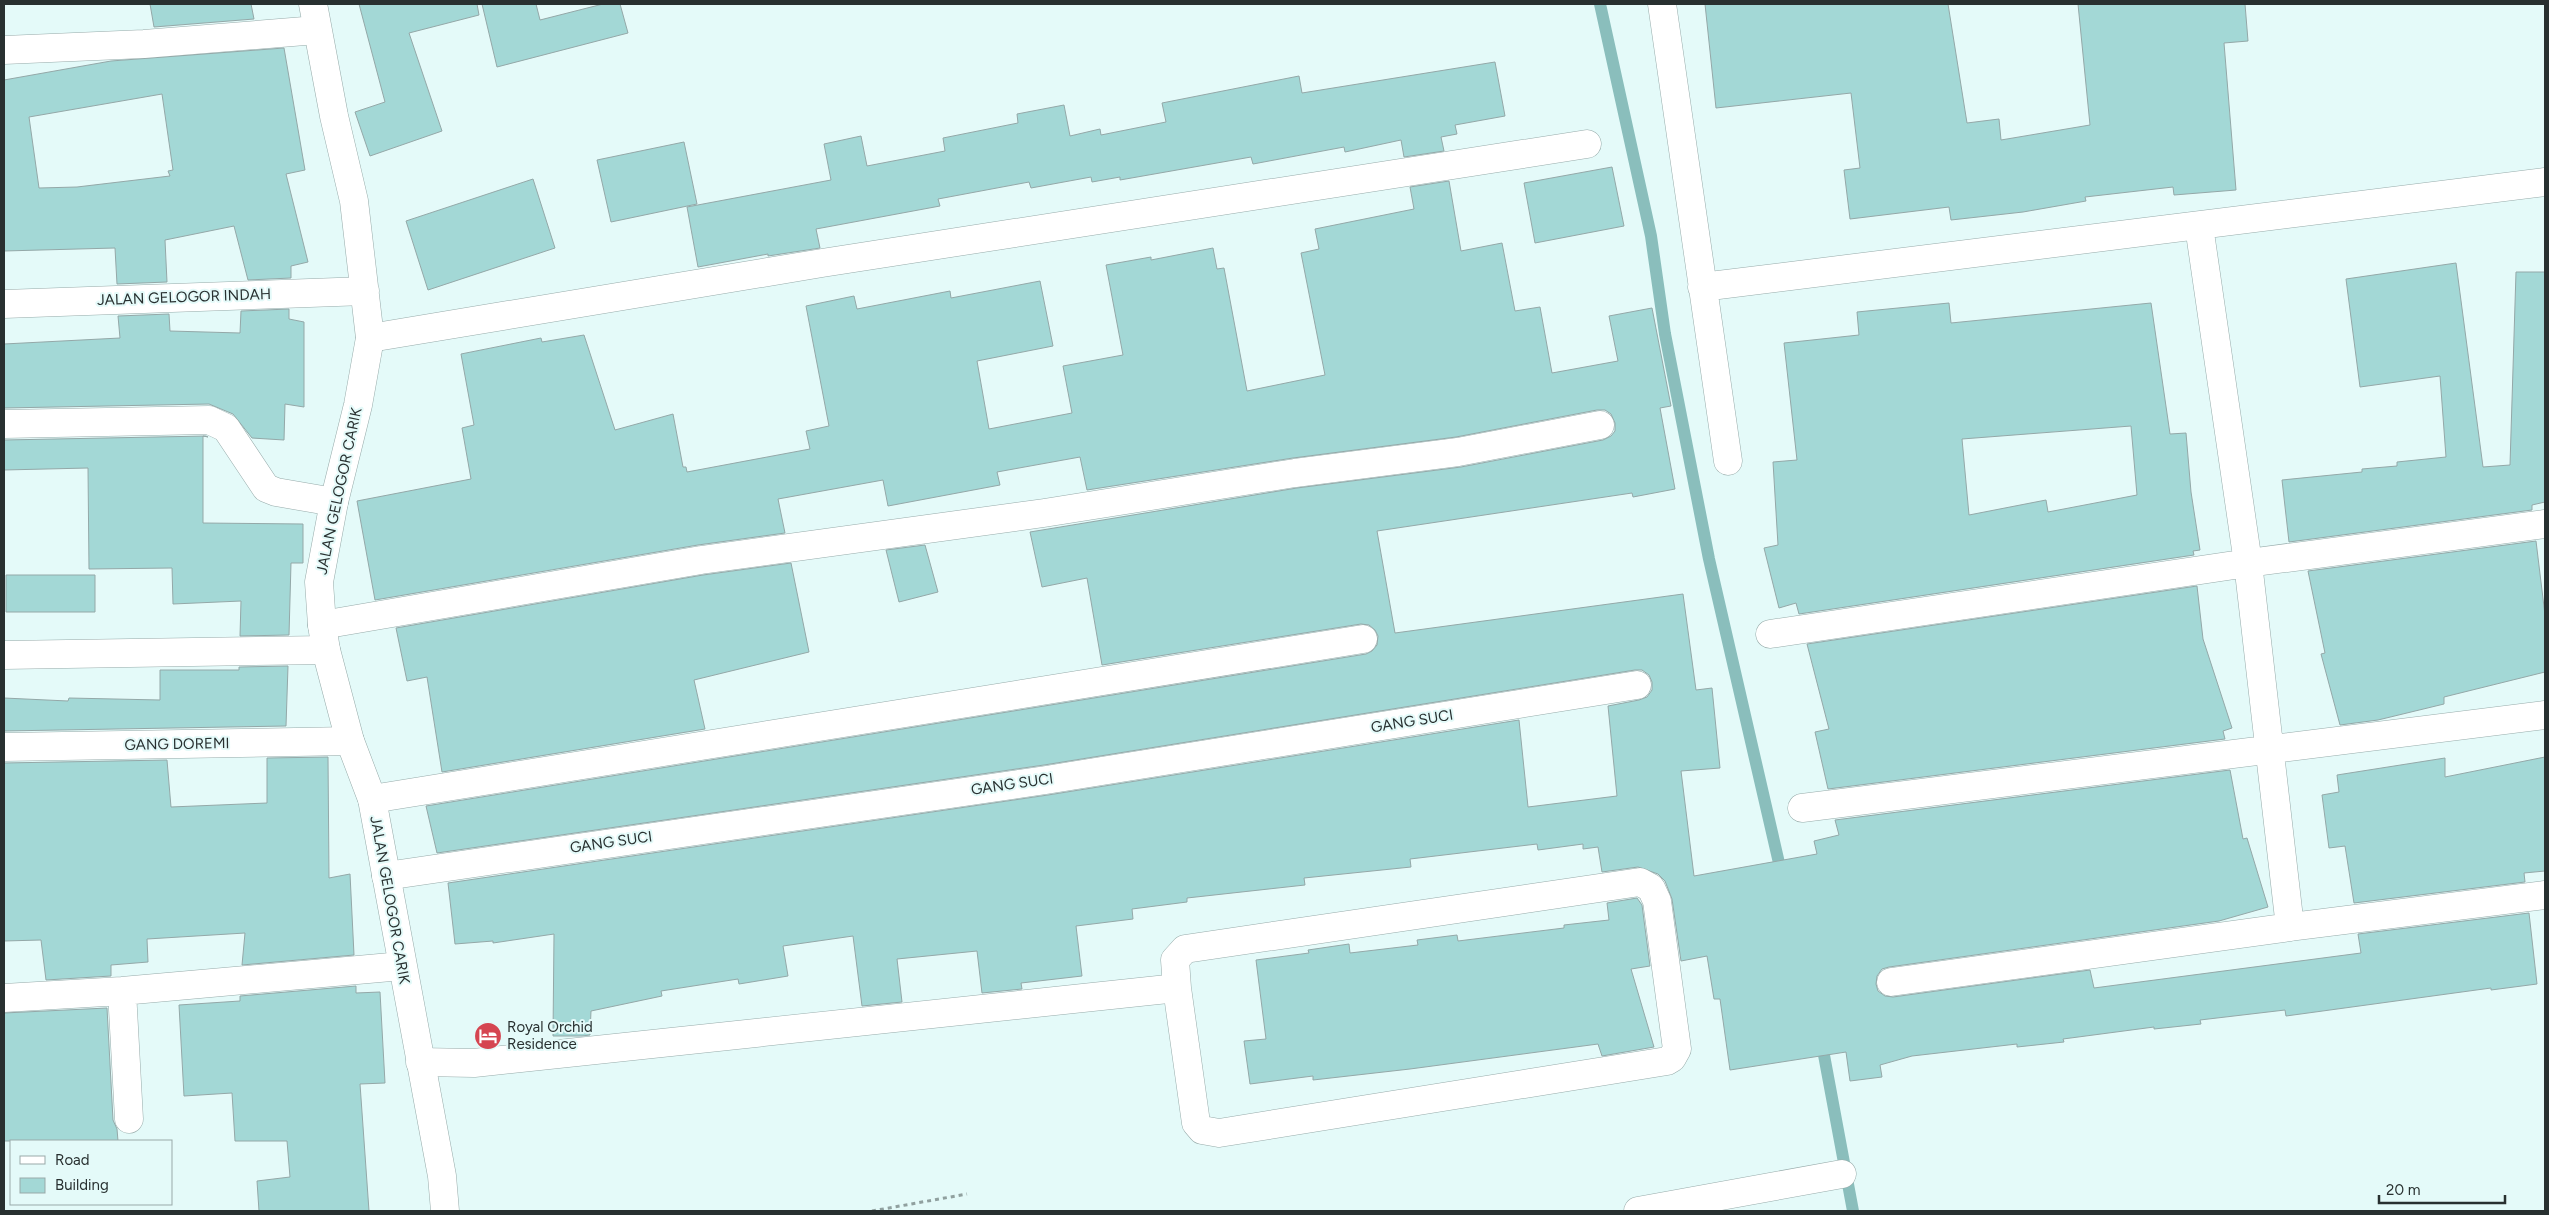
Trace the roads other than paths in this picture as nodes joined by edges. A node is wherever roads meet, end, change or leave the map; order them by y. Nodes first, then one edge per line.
1 (1662, 4) edge
2 (315, 17) edge
3 (4, 50) edge
4 (1587, 144) dead end
5 (2545, 182) edge
6 (2199, 226) junction
7 (1702, 287) junction
8 (365, 290) junction
9 (4, 304) edge
10 (370, 338) junction
11 (4, 424) edge
12 (1600, 425) dead end
13 (1728, 461) dead end
14 (334, 502) junction
15 (2545, 524) edge
16 (2248, 563) junction
17 (1770, 634) dead end
18 (324, 638) junction
19 (1363, 639) dead end
20 (4, 655) edge
21 (1637, 685) dead end
22 (2545, 715) edge
23 (350, 741) junction
24 (4, 747) edge
25 (2271, 750) junction
26 (372, 799) junction
27 (1802, 808) dead end
28 (386, 876) junction
29 (2545, 895) edge
30 (2290, 927) junction
31 (402, 966) junction
32 (1891, 982) dead end
33 (1177, 988) junction
34 (122, 991) junction
35 (4, 998) edge
36 (420, 1062) junction
37 (129, 1119) dead end
38 (1842, 1174) dead end
39 (446, 1211) edge
40 (1638, 1211) edge

1 - 7 street
2 - 3 street
2 - 8 street, JALAN GELOGOR CARIK
4 - 10 street
5 - 6 street
6 - 7 street
6 - 16 street
7 - 13 street
8 - 9 street, JALAN GELOGOR INDAH
8 - 10 street, JALAN GELOGOR CARIK
10 - 14 street, JALAN GELOGOR CARIK
11 - 14 street
12 - 18 street
14 - 18 street, JALAN GELOGOR CARIK
15 - 16 street
16 - 17 street
16 - 25 street
18 - 20 street
18 - 23 street, JALAN GELOGOR CARIK
19 - 26 street
21 - 28 street, GANG SUCI
22 - 25 street
23 - 24 street, GANG DOREMI
23 - 26 street, JALAN GELOGOR CARIK
25 - 27 street
25 - 30 street
26 - 28 street, JALAN GELOGOR CARIK
28 - 31 street, JALAN GELOGOR CARIK
29 - 30 street
30 - 32 street
31 - 34 street
31 - 36 street, JALAN GELOGOR CARIK
33 - 33 street
33 - 36 street
34 - 35 street
34 - 37 street
36 - 39 street, JALAN GELOGOR CARIK
38 - 40 street

